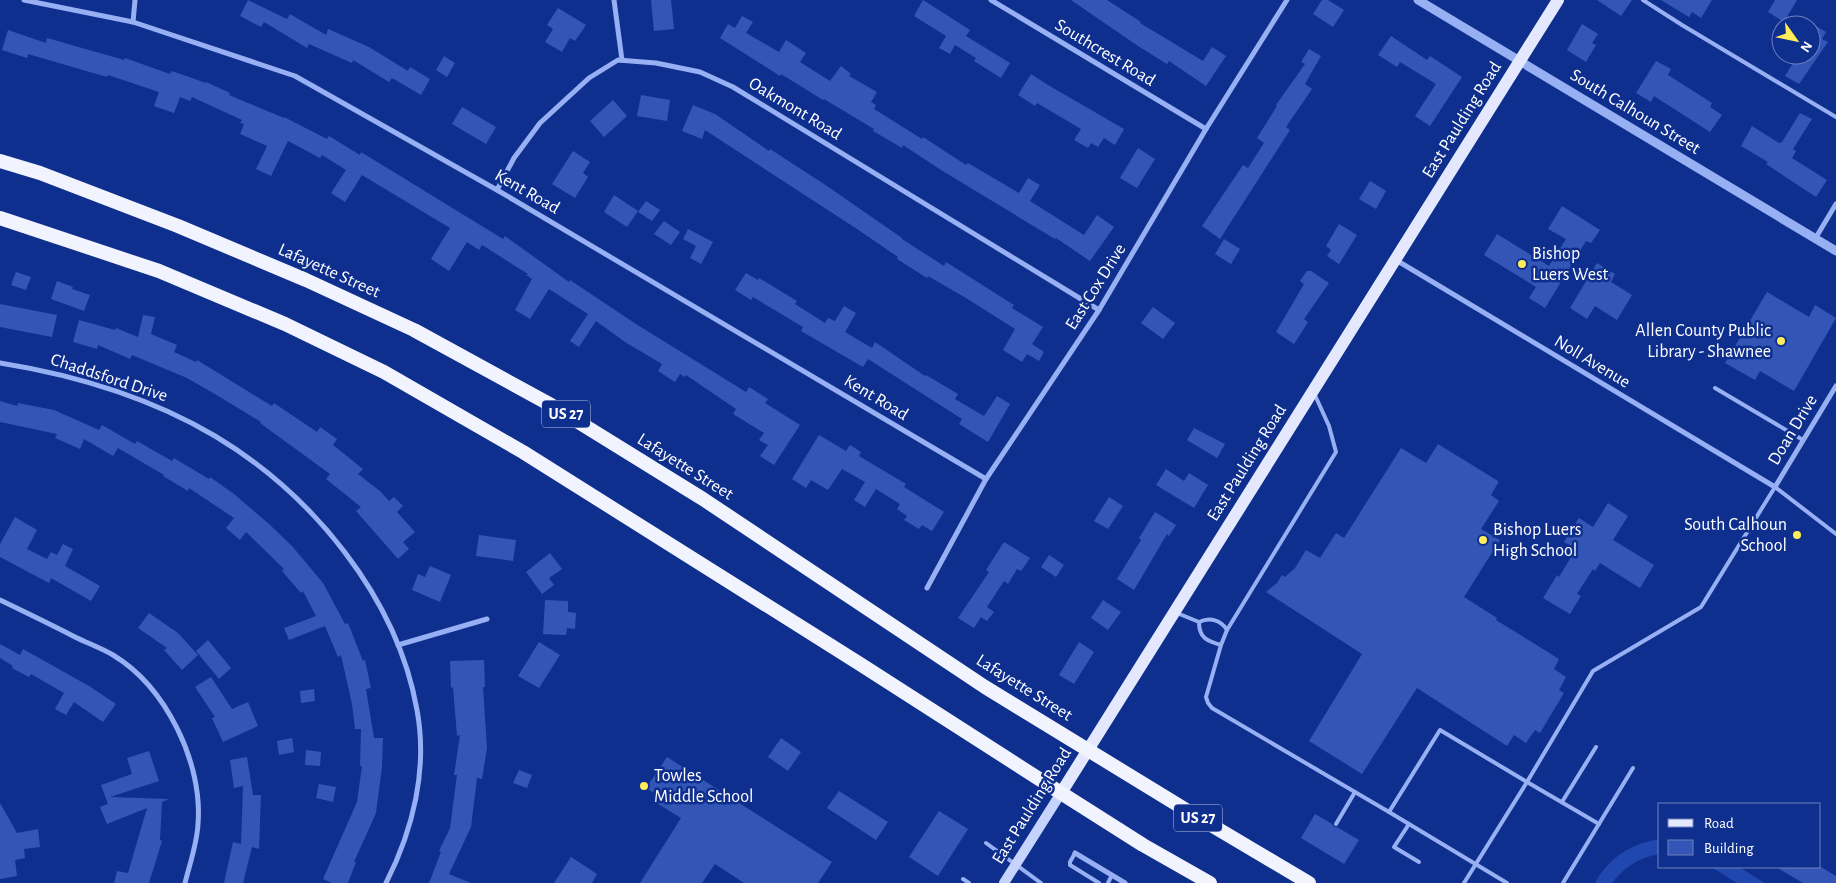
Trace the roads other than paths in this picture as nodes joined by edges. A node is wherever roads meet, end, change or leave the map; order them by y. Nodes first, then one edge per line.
1 (24, 0) edge
2 (135, 0) edge
3 (614, 0) edge
4 (991, 0) edge
5 (1287, 0) edge
6 (1558, 0) edge
7 (1643, 0) edge
8 (1422, 1) edge
9 (133, 22) junction
10 (622, 60) junction
11 (1519, 62) junction
12 (1836, 117) edge
13 (1206, 129) junction
14 (0, 161) edge
15 (497, 190) junction
16 (1836, 204) edge
17 (0, 218) edge
18 (1815, 239) junction
19 (1836, 251) edge
20 (1395, 260) junction
21 (1100, 310) junction
22 (0, 362) edge
23 (1836, 386) edge
24 (1715, 388) dead end
25 (1312, 390) junction
26 (1803, 440) junction
27 (986, 479) junction
28 (1774, 487) junction
29 (1836, 534) edge
30 (927, 588) dead end
31 (0, 600) edge
32 (1174, 612) junction
33 (487, 619) dead end
34 (1199, 622) junction
35 (1227, 630) junction
36 (398, 645) junction
37 (1221, 645) junction
38 (1596, 747) dead end
39 (1088, 750) junction
40 (1633, 768) dead end
41 (1527, 782) junction
42 (1356, 792) junction
43 (1060, 793) junction
44 (1562, 802) junction
45 (1390, 812) junction
46 (1336, 824) dead end
47 (1409, 824) junction
48 (1599, 824) junction
49 (986, 843) dead end
50 (1074, 853) joint
51 (1419, 862) dead end
52 (1016, 864) junction
53 (1476, 864) junction
54 (1112, 875) junction
55 (963, 879) dead end
56 (185, 883) edge
57 (386, 883) edge
58 (969, 883) edge
59 (1004, 883) edge
60 (1041, 883) edge
61 (1099, 883) edge
62 (1108, 883) edge
63 (1125, 883) edge
64 (1210, 883) edge
65 (1310, 883) edge
66 (1464, 883) edge
67 (1507, 883) edge
68 (1563, 883) edge

1 - 9 street, Kent Road
2 - 9 street
3 - 10 street
4 - 13 street, Southcrest Road
5 - 13 street, East Cox Drive
6 - 11 main road, East Paulding Road
7 - 12 lane
8 - 11 street, South Calhoun Street
9 - 15 street, Kent Road
10 - 15 street
10 - 21 street, Oakmont Road
11 - 18 street, South Calhoun Street
11 - 20 main road, East Paulding Road
13 - 21 street, East Cox Drive
14 - 39 highway, Lafayette Street / US 27
15 - 27 street, Kent Road
16 - 18 street
17 - 43 highway
18 - 19 street, South Calhoun Street
20 - 25 main road, East Paulding Road
20 - 28 street, Noll Avenue
21 - 27 street, East Cox Drive
22 - 36 street, Chaddsford Drive
23 - 26 street, Doan Drive
24 - 26 lane
25 - 32 main road, East Paulding Road
25 - 35 lane
26 - 28 street, Doan Drive
27 - 30 street, East Cox Drive
28 - 29 lane
28 - 41 lane
31 - 56 street
32 - 34 lane
32 - 39 main road, East Paulding Road
33 - 36 street
34 - 35 lane
34 - 37 lane
35 - 37 lane
36 - 57 street, Chaddsford Drive
37 - 42 lane
38 - 44 lane
39 - 43 main road, East Paulding Road
39 - 65 highway, Lafayette Street / US 27
40 - 48 lane
41 - 44 lane
41 - 45 lane
41 - 53 lane
42 - 45 lane
42 - 46 lane
43 - 52 main road, East Paulding Road
43 - 64 highway
44 - 48 lane
45 - 47 lane
47 - 51 lane
47 - 53 lane
48 - 68 lane
49 - 52 lane
50 - 54 street
50 - 61 lane
52 - 59 main road, East Paulding Road
52 - 60 lane
53 - 66 lane
53 - 67 lane
54 - 62 lane
54 - 63 street
55 - 58 lane

